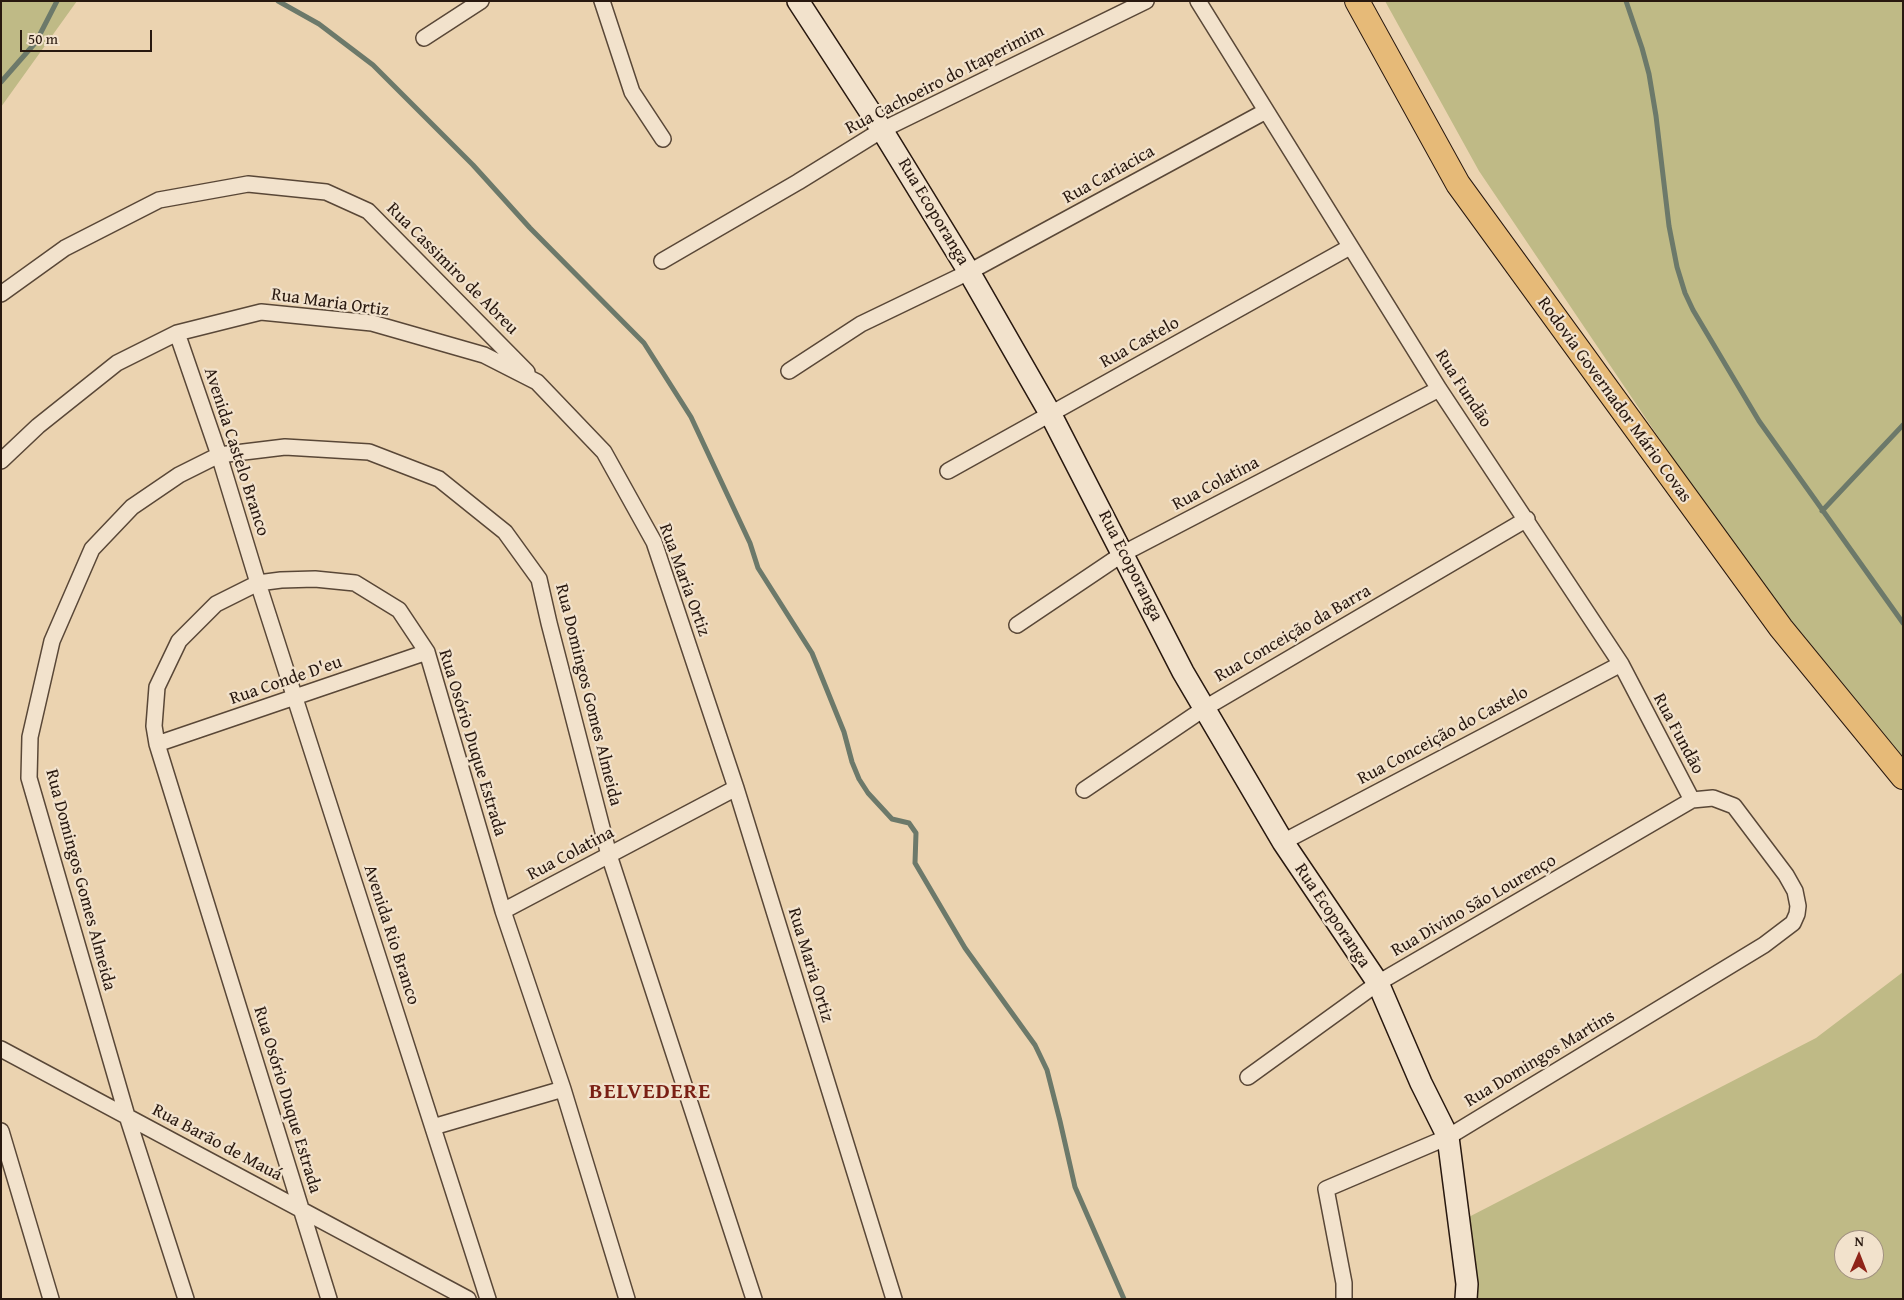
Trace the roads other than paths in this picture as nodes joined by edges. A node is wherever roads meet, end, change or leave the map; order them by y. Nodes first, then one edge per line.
1 (481, 1) edge
2 (602, 1) edge
3 (798, 1) edge
4 (1146, 1) edge
5 (1198, 1) edge
6 (1357, 1) edge
7 (424, 38) dead end
8 (1266, 111) junction
9 (882, 130) junction
10 (663, 139) dead end
11 (1350, 247) junction
12 (662, 261) dead end
13 (969, 272) junction
14 (1, 294) edge
15 (177, 333) junction
16 (789, 371) dead end
17 (537, 382) junction
18 (1439, 389) junction
19 (1051, 415) junction
20 (219, 455) junction
21 (1, 461) edge
22 (948, 471) dead end
23 (1527, 519) junction
24 (1124, 553) junction
25 (258, 583) junction
26 (1017, 625) dead end
27 (427, 652) junction
28 (1621, 664) junction
29 (294, 698) junction
30 (1205, 708) junction
31 (157, 744) junction
32 (1903, 777) edge
33 (736, 788) junction
34 (1084, 790) dead end
35 (1697, 799) junction
36 (1283, 842) junction
37 (609, 855) junction
38 (503, 910) junction
39 (1378, 984) junction
40 (1, 1049) edge
41 (1248, 1078) dead end
42 (563, 1089) junction
43 (127, 1116) junction
44 (433, 1127) junction
45 (1, 1131) edge
46 (1448, 1138) junction
47 (302, 1210) junction
48 (51, 1299) edge
49 (186, 1299) edge
50 (329, 1299) edge
51 (468, 1299) edge
52 (488, 1299) edge
53 (627, 1299) edge
54 (754, 1299) edge
55 (894, 1299) edge
56 (1344, 1299) edge
57 (1466, 1299) edge

1 - 7 street
2 - 10 street
3 - 9 street, Rua Ecoporanga
4 - 9 street, Rua Cachoeiro do Itaperimim
5 - 8 street, Rua Fundão
6 - 32 main road, Rodovia Governador Mário Covas
8 - 11 street, Rua Fundão
8 - 13 street, Rua Cariacica
9 - 12 street, Rua Cachoeiro do Itaperimim
9 - 13 street, Rua Ecoporanga
11 - 18 street, Rua Fundão
11 - 19 street, Rua Castelo
13 - 16 street, Rua Cariacica
13 - 19 street, Rua Ecoporanga
14 - 17 street, Rua Cassimiro de Abreu
15 - 17 street, Rua Maria Ortiz
15 - 20 street, Avenida Castelo Branco
15 - 21 street, Rua Maria Ortiz
17 - 33 street, Rua Maria Ortiz
18 - 23 street, Rua Fundão
18 - 24 street, Rua Colatina
19 - 22 street, Rua Castelo
19 - 24 street, Rua Ecoporanga
20 - 25 street, Avenida Castelo Branco
20 - 37 street, Rua Domingos Gomes Almeida
20 - 43 street, Rua Domingos Gomes Almeida
23 - 28 street, Rua Fundão
23 - 30 street, Rua Conceição da Barra
24 - 26 street, Rua Colatina
24 - 30 street, Rua Ecoporanga
25 - 27 street, Rua Osório Duque Estrada
25 - 29 street, Avenida Rio Branco
25 - 31 street, Rua Osório Duque Estrada
27 - 29 street, Rua Conde D'eu
27 - 38 street, Rua Osório Duque Estrada
28 - 35 street, Rua Fundão
28 - 36 street, Rua Conceição do Castelo
29 - 31 street, Rua Conde D'eu
29 - 44 street, Avenida Rio Branco
30 - 34 street, Rua Conceição da Barra
30 - 36 street, Rua Ecoporanga
31 - 47 street, Rua Osório Duque Estrada
33 - 37 street, Rua Colatina
33 - 55 street, Rua Maria Ortiz
35 - 39 street, Rua Divino São Lourenço
35 - 46 street, Rua Domingos Martins
36 - 39 street, Rua Ecoporanga
37 - 38 street, Rua Colatina
37 - 54 street, Rua Domingos Gomes Almeida
38 - 42 street, Rua Osório Duque Estrada
39 - 41 street, Rua Divino São Lourenço
39 - 46 street, Rua Ecoporanga
40 - 43 street, Rua Barão de Mauá
42 - 44 street
42 - 53 street, Rua Osório Duque Estrada
43 - 47 street, Rua Barão de Mauá
43 - 49 street, Rua Domingos Gomes Almeida
44 - 52 street, Avenida Rio Branco
45 - 48 street
46 - 56 street, Rua Domingos Martins
46 - 57 street, Rua Ecoporanga
47 - 50 street, Rua Osório Duque Estrada
47 - 51 street, Rua Barão de Mauá

